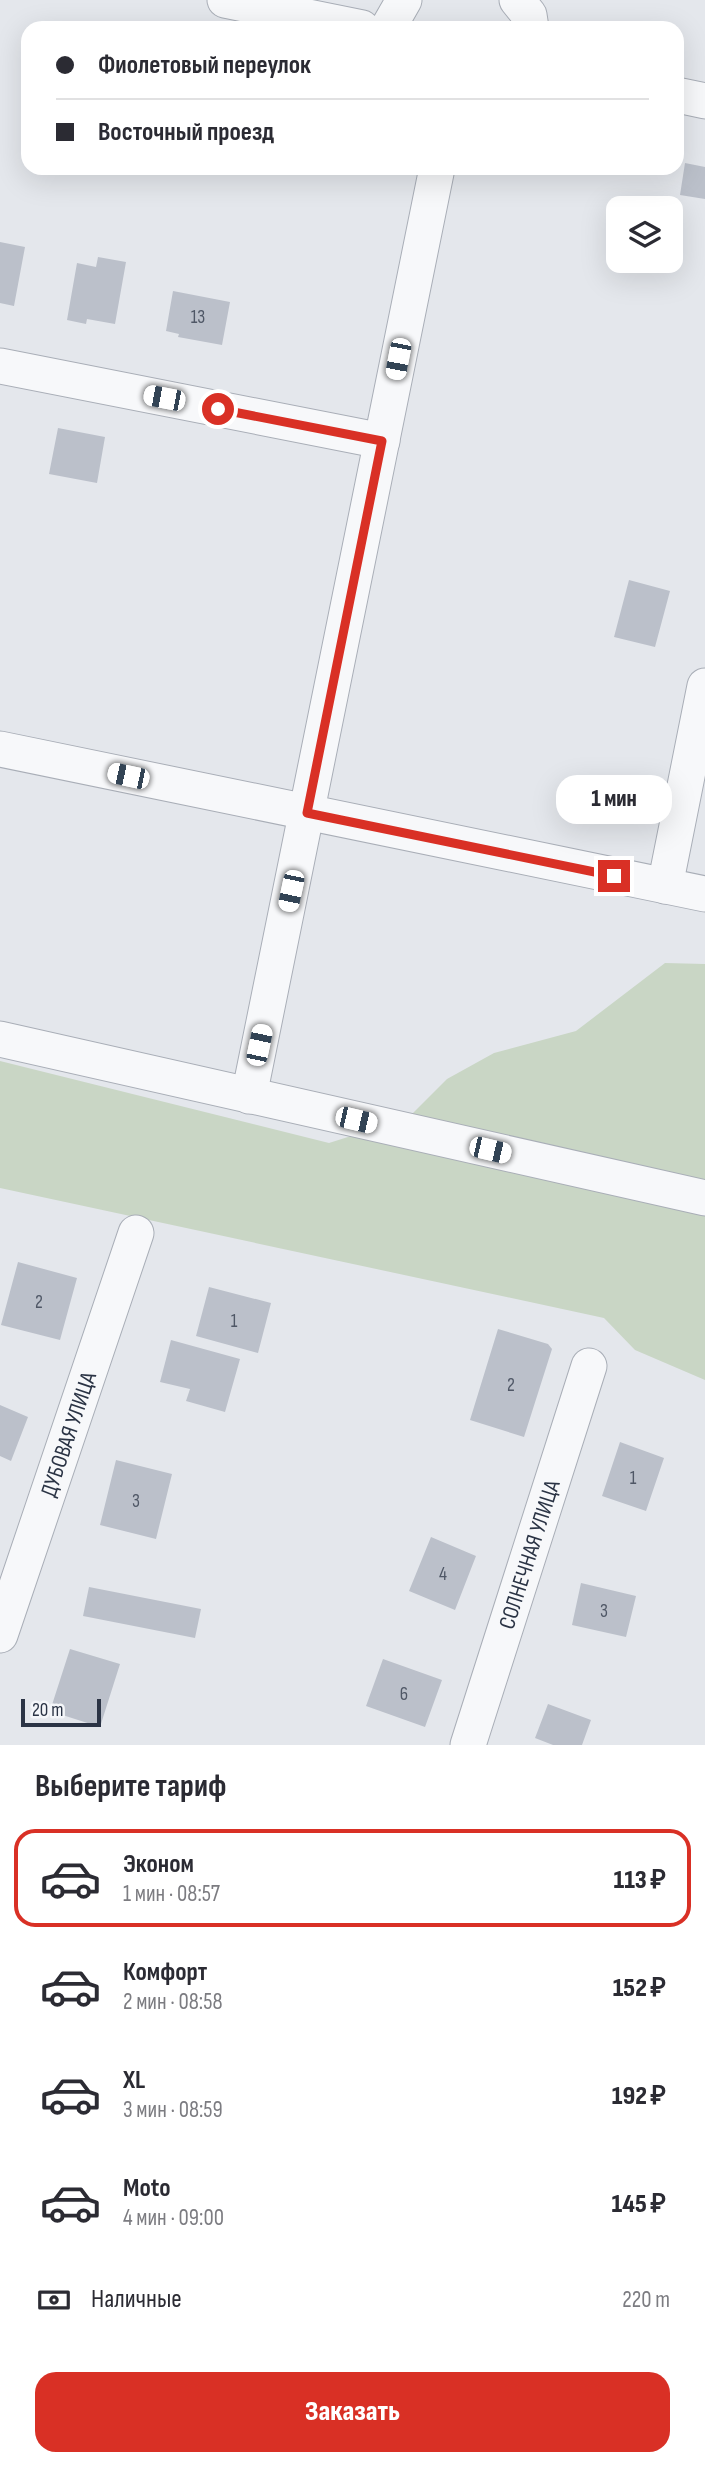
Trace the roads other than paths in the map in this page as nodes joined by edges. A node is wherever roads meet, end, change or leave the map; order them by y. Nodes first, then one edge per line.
1 (225, 0) edge
2 (404, 0) edge
3 (517, 0) edge
4 (328, 21) edge
5 (392, 21) edge
6 (530, 21) edge
7 (684, 96) edge
8 (705, 100) edge
9 (436, 175) edge
10 (0, 366) edge
11 (382, 441) junction
12 (705, 686) edge
13 (0, 749) edge
14 (307, 813) junction
15 (665, 886) junction
16 (705, 894) edge
17 (0, 1039) edge
18 (248, 1096) junction
19 (705, 1198) edge
20 (136, 1233) dead end
21 (589, 1366) dead end
22 (0, 1635) edge
23 (468, 1745) edge

1 - 4 street
2 - 5 street
3 - 6 street
7 - 8 street
9 - 11 street
10 - 11 street
11 - 14 street
12 - 15 street
13 - 14 street
14 - 15 street
14 - 18 street
15 - 16 street
17 - 18 street
18 - 19 street
20 - 22 street, ДУБОВАЯ УЛИЦА
21 - 23 street, СОЛНЕЧНАЯ УЛИЦА

